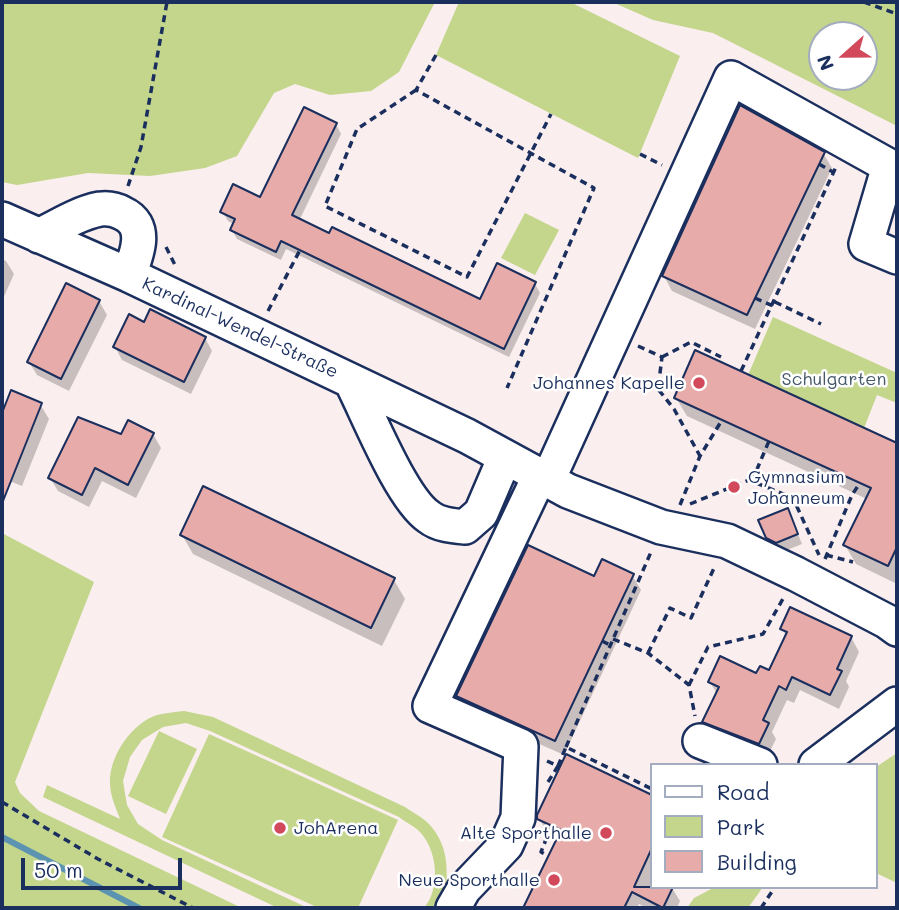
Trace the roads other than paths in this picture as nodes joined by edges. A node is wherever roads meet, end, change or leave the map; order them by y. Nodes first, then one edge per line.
1 (2, 219) edge
2 (39, 236) junction
3 (897, 257) edge
4 (129, 275) junction
5 (351, 381) junction
6 (505, 457) junction
7 (544, 478) junction
8 (896, 625) edge
9 (897, 704) edge
10 (700, 741) road end
11 (755, 763) edge
12 (819, 763) edge
13 (453, 908) edge

1 - 2 street, Kardinal-Wendel-Straße
2 - 4 street, Kardinal-Wendel-Straße
2 - 4 street, Kardinal-Wendel-Straße
3 - 7 street
4 - 5 street, Kardinal-Wendel-Straße
5 - 6 street, Kardinal-Wendel-Straße
5 - 6 street, Kardinal-Wendel-Straße
6 - 7 street
7 - 8 street
7 - 13 street
9 - 12 street
10 - 11 street

